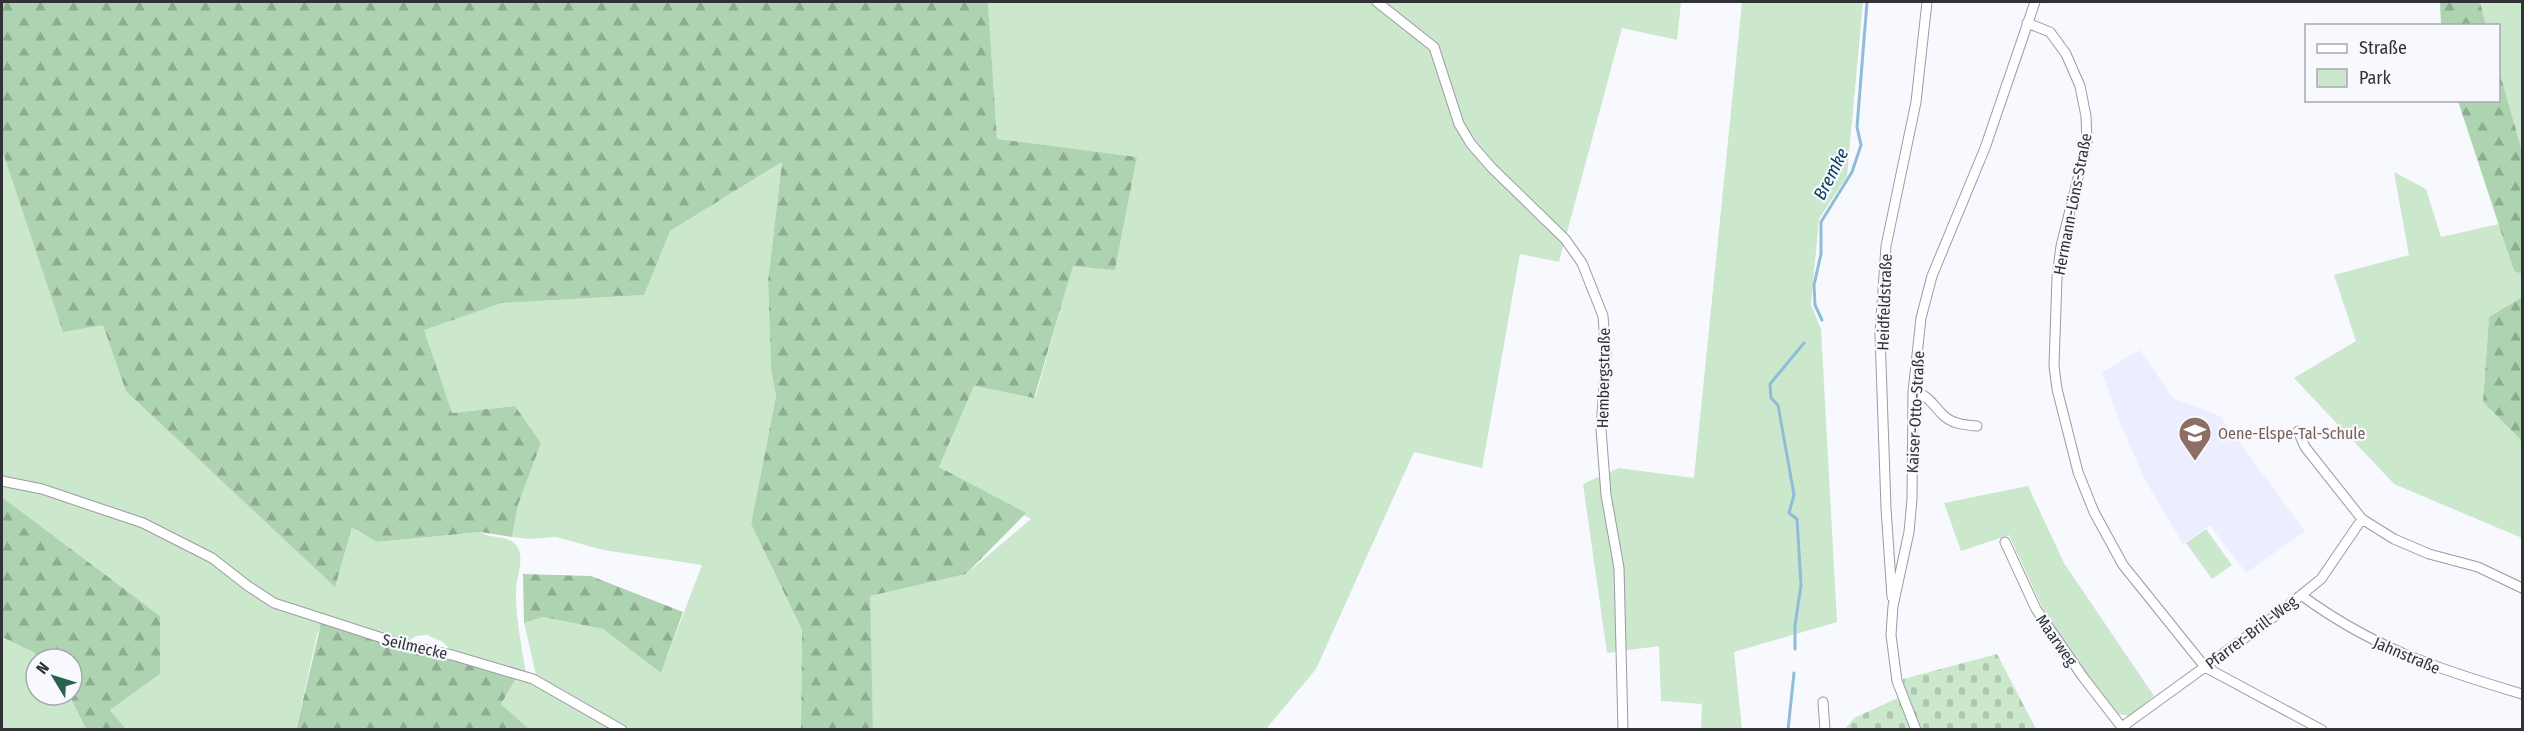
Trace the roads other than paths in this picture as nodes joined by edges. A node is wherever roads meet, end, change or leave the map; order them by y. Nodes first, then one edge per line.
1 (1377, 2) edge
2 (1927, 2) edge
3 (2035, 2) edge
4 (2027, 23) junction
5 (1913, 392) junction
6 (1977, 426) dead end
7 (2298, 431) dead end
8 (2, 481) edge
9 (2362, 519) junction
10 (2005, 542) dead end
11 (2523, 588) edge
12 (2301, 595) junction
13 (1893, 606) junction
14 (2205, 667) junction
15 (2523, 694) edge
16 (1823, 702) dead end
17 (2123, 728) edge
18 (622, 729) edge
19 (1623, 729) edge
20 (1825, 729) edge
21 (1916, 729) edge
22 (2322, 729) edge

1 - 19 street, Hembergstraße
2 - 13 street, Heidfeldstraße
3 - 4 street, Kaiser-Otto-Straße
4 - 5 street, Kaiser-Otto-Straße
4 - 14 street, Hermann-Löns-Straße
5 - 6 street
5 - 13 street, Kaiser-Otto-Straße
7 - 9 street
8 - 18 street, Seilmecke
9 - 11 street
9 - 12 street, Pfarrer-Brill-Weg
10 - 17 street, Maarweg
12 - 14 street, Pfarrer-Brill-Weg
12 - 15 street, Jahnstraße
13 - 21 street, Kaiser-Otto-Straße
14 - 17 street, Pfarrer-Brill-Weg
14 - 22 street, Hermann-Löns-Straße
16 - 20 street

